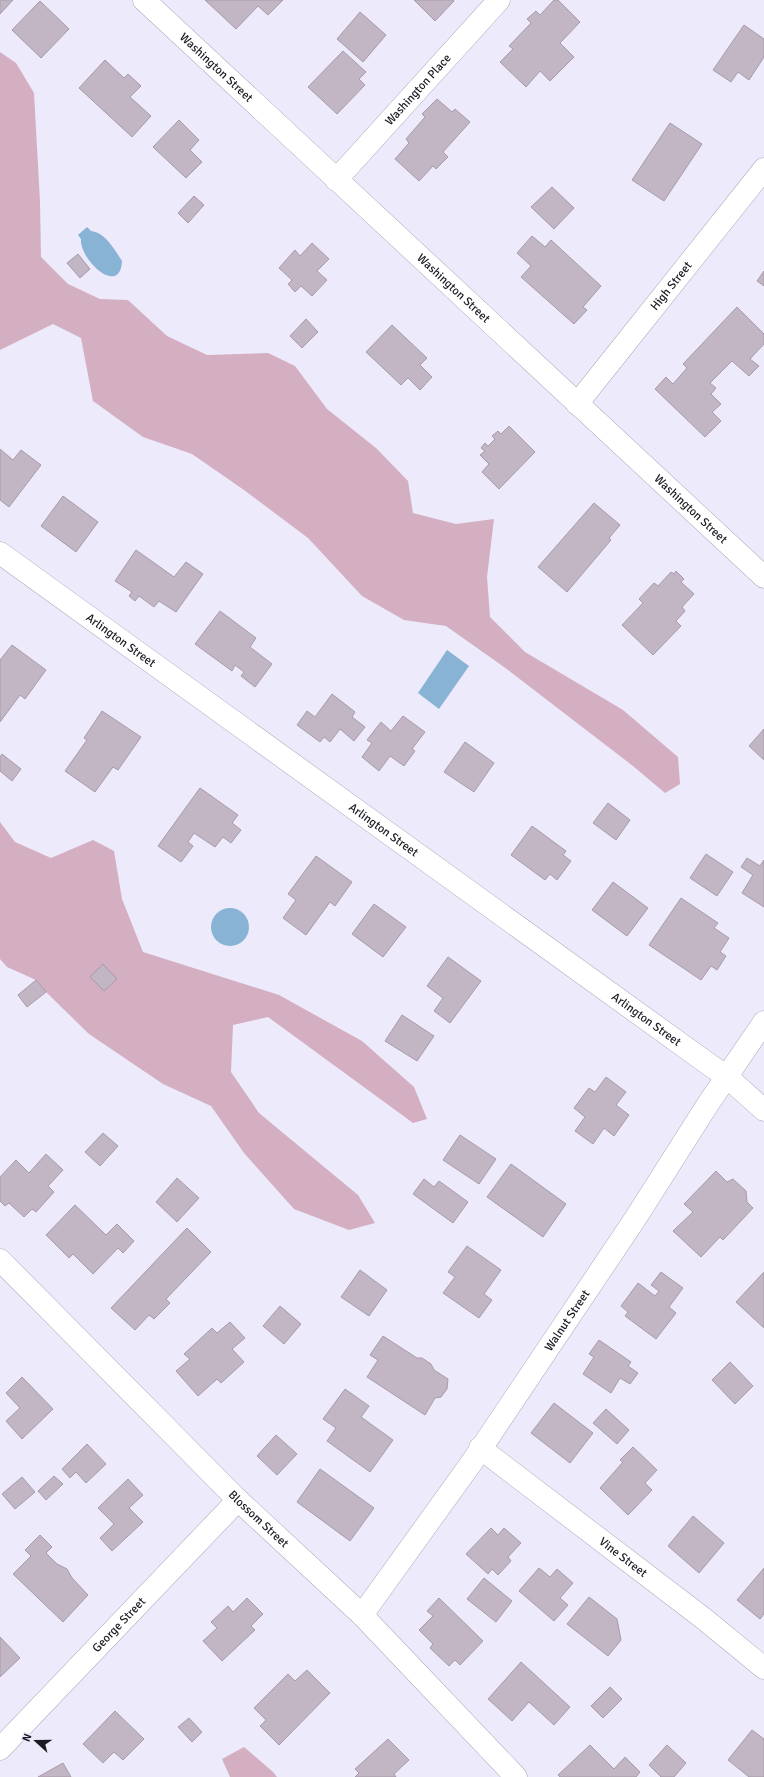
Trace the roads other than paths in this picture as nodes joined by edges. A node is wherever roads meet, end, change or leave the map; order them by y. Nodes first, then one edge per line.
1 (499, 0) edge
2 (148, 2) edge
3 (764, 169) edge
4 (336, 180) junction
5 (577, 404) junction
6 (0, 553) edge
7 (764, 577) edge
8 (764, 1022) edge
9 (727, 1077) junction
10 (764, 1110) edge
11 (0, 1260) edge
12 (480, 1448) junction
13 (238, 1500) junction
14 (362, 1615) junction
15 (764, 1668) edge
16 (0, 1749) edge
17 (516, 1777) edge

1 - 4 street, Washington Place
2 - 4 street, Washington Street
3 - 5 street, High Street
4 - 5 street, Washington Street
5 - 7 street, Washington Street
6 - 9 street, Arlington Street
8 - 9 street, Walnut Street
9 - 10 street, Arlington Street
9 - 12 street, Walnut Street
11 - 13 street, Blossom Street
12 - 14 street, Walnut Street
12 - 15 street, Vine Street
13 - 14 street, Blossom Street
13 - 16 street, George Street
14 - 17 street, Blossom Street

